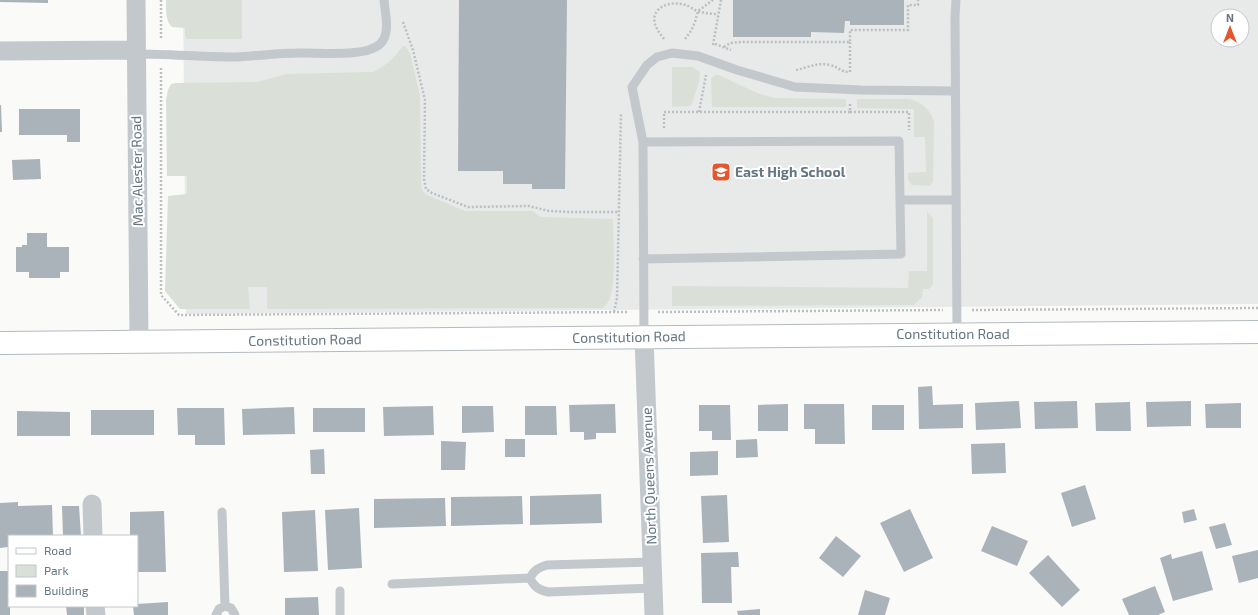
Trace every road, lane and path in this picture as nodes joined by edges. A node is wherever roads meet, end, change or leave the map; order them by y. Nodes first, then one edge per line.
1 (136, 0) edge
2 (161, 0) edge
3 (384, 0) edge
4 (713, 0) edge
5 (918, 0) edge
6 (956, 0) edge
7 (698, 11) junction
8 (719, 14) dead end
9 (402, 20) dead end
10 (669, 38) dead end
11 (680, 38) dead end
12 (664, 39) junction
13 (685, 39) junction
14 (691, 39) dead end
15 (659, 40) dead end
16 (709, 42) dead end
17 (850, 42) junction
18 (724, 47) junction
19 (0, 51) edge
20 (136, 52) junction
21 (735, 52) dead end
22 (161, 54) junction
23 (791, 70) dead end
24 (850, 72) junction
25 (850, 90) junction
26 (955, 91) junction
27 (621, 107) dead end
28 (850, 112) junction
29 (664, 130) dead end
30 (909, 134) dead end
31 (643, 142) junction
32 (900, 200) junction
33 (956, 200) junction
34 (619, 212) junction
35 (643, 259) junction
36 (1258, 308) edge
37 (957, 310) junction
38 (614, 312) junction
39 (643, 312) junction
40 (1258, 332) edge
41 (957, 334) junction
42 (644, 337) junction
43 (139, 342) junction
44 (0, 343) edge
45 (92, 504) dead end
46 (222, 512) dead end
47 (93, 535) edge
48 (652, 562) junction
49 (530, 578) junction
50 (392, 584) dead end
51 (653, 588) junction
52 (340, 591) dead end
53 (225, 606) junction
54 (216, 615) edge
55 (235, 615) edge
56 (340, 615) edge
57 (654, 615) edge

1 - 20 street, Mac Alester Road
2 - 22 path
3 - 22 lane
4 - 7 path
5 - 17 path
6 - 26 lane
7 - 8 path
7 - 12 path
7 - 13 path
9 - 34 path
10 - 12 path
11 - 13 path
12 - 15 path
13 - 14 path
16 - 18 path
17 - 18 path
17 - 24 path
18 - 21 path
19 - 20 street
20 - 22 lane
20 - 43 street, Mac Alester Road
22 - 38 path
23 - 24 path
24 - 25 path
25 - 26 lane
25 - 28 path
25 - 31 lane
26 - 33 lane
27 - 34 path
28 - 29 path
28 - 30 path
31 - 32 lane
31 - 35 lane
32 - 33 lane
32 - 35 lane
33 - 37 lane
34 - 38 path
35 - 39 lane
36 - 37 path
37 - 39 path
37 - 41 lane
38 - 39 path
39 - 42 lane
40 - 41 street, Constitution Road
41 - 42 street, Constitution Road
42 - 43 street, Constitution Road
42 - 48 street, North Queens Avenue
43 - 44 street, Constitution Road
45 - 47 street
46 - 53 lane
48 - 49 lane
48 - 51 street, North Queens Avenue
49 - 50 lane
49 - 51 lane
51 - 57 street, North Queens Avenue
52 - 56 lane
53 - 54 lane
53 - 55 lane

